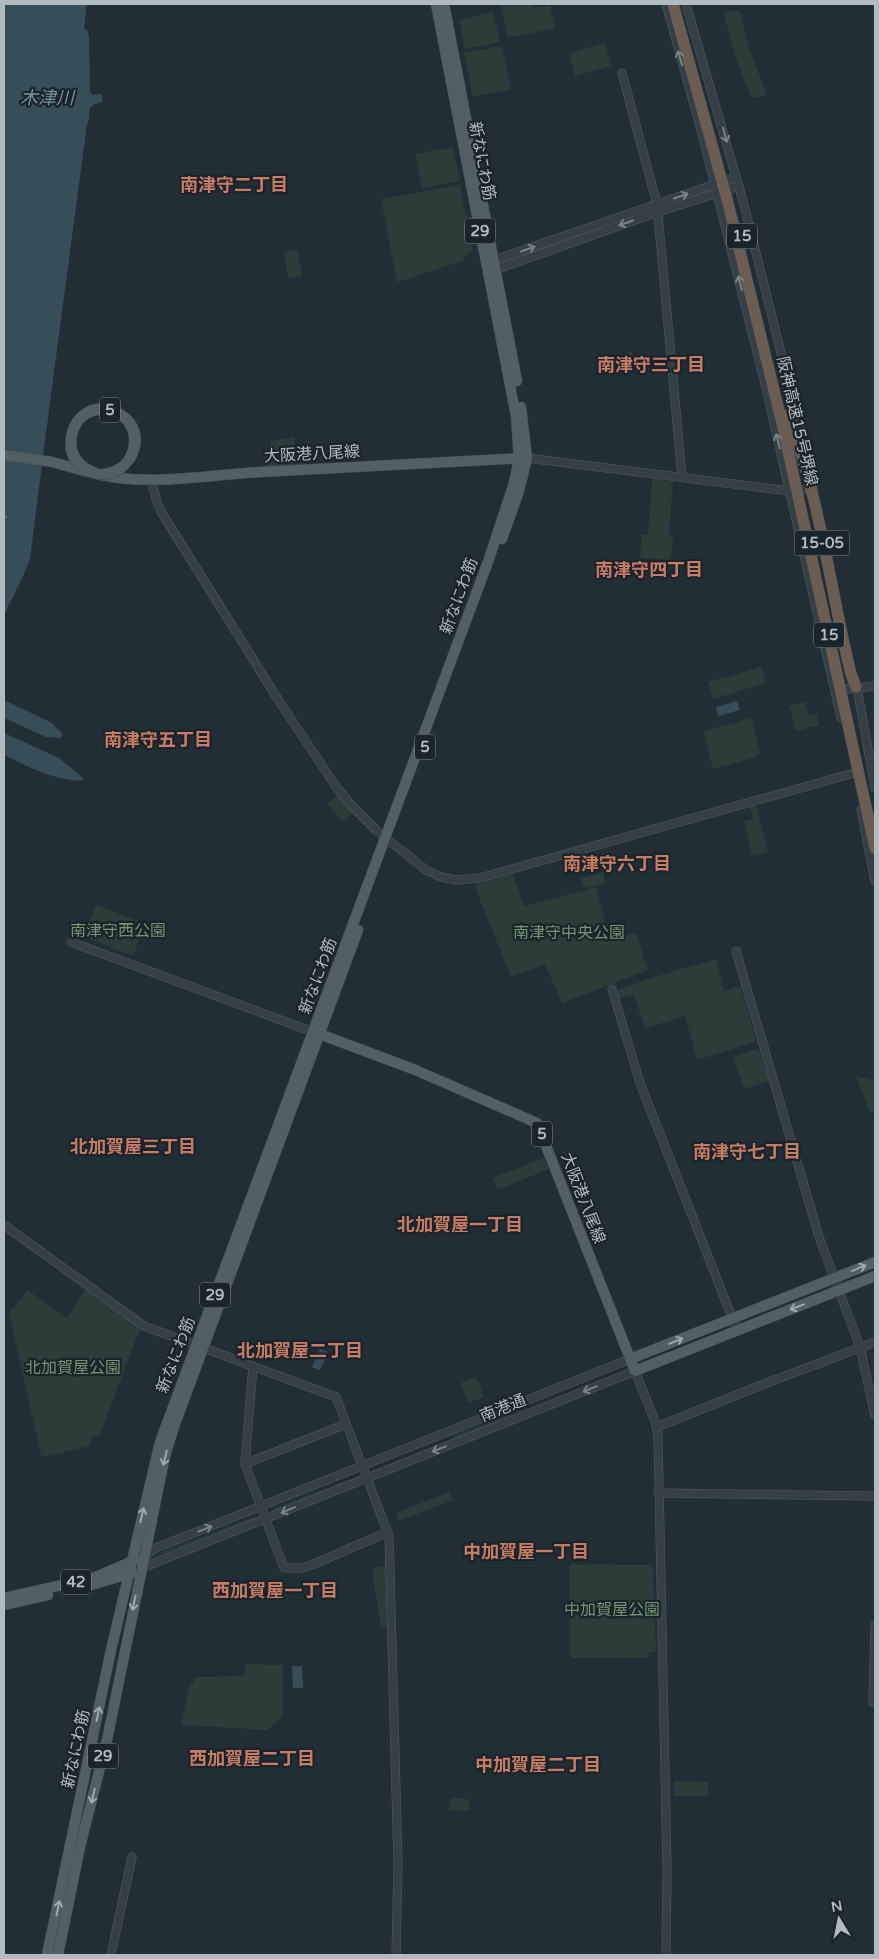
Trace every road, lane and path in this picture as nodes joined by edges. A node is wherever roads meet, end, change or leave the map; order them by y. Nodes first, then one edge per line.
1 (436, 4) edge
2 (444, 4) edge
3 (666, 4) edge
4 (673, 4) edge
5 (681, 4) edge
6 (686, 4) edge
7 (622, 73) dead end
8 (736, 177) junction
9 (715, 185) junction
10 (739, 186) junction
11 (717, 193) junction
12 (657, 208) junction
13 (493, 267) junction
14 (786, 415) junction
15 (4, 455) edge
16 (523, 458) junction
17 (682, 477) junction
18 (151, 480) junction
19 (814, 488) junction
20 (790, 491) junction
21 (875, 686) edge
22 (856, 687) junction
23 (834, 690) junction
24 (854, 772) junction
25 (875, 788) edge
26 (875, 815) edge
27 (388, 839) junction
28 (875, 848) edge
29 (875, 882) edge
30 (72, 942) dead end
31 (736, 951) dead end
32 (612, 989) dead end
33 (316, 1033) junction
34 (4, 1225) edge
35 (875, 1262) edge
36 (875, 1276) edge
37 (834, 1278) junction
38 (840, 1290) junction
39 (732, 1318) junction
40 (737, 1330) junction
41 (875, 1342) edge
42 (200, 1347) junction
43 (860, 1348) junction
44 (630, 1359) junction
45 (253, 1366) junction
46 (635, 1370) junction
47 (875, 1416) edge
48 (346, 1424) junction
49 (657, 1427) junction
50 (245, 1464) junction
51 (363, 1466) junction
52 (367, 1477) junction
53 (658, 1493) junction
54 (875, 1496) edge
55 (261, 1507) junction
56 (266, 1520) junction
57 (388, 1532) junction
58 (145, 1556) junction
59 (131, 1562) junction
60 (142, 1568) junction
61 (128, 1574) junction
62 (4, 1598) edge
63 (4, 1605) edge
64 (875, 1624) edge
65 (873, 1703) dead end
66 (132, 1858) dead end
67 (48, 1955) edge
68 (58, 1955) edge
69 (111, 1955) edge
70 (396, 1955) edge
71 (666, 1955) edge

1 - 13 main road, 新なにわ筋 / 29
2 - 13 main road, 新なにわ筋 / 29
9 -> 3 street
4 - 28 highway, 阪神高速15号堺線 / 15, bridge
5 - 14 highway, 阪神高速15号堺線 / 15
6 -> 8 street
7 - 12 street
8 - 9 street
8 - 10 street
9 - 11 street
12 -> 9 street
10 - 11 street
10 - 19 street
11 - 12 street
20 -> 11 street
12 - 13 street
12 - 17 street
13 - 16 main road, 新なにわ筋 / 29
14 - 22 highway, 15-05, bridge
14 - 26 highway, 阪神高速15号堺線 / 15, bridge
15 - 18 main road, 大阪港八尾線 / 5, bridge
16 - 17 street
16 - 18 main road, 大阪港八尾線 / 5
16 - 27 main road, 新なにわ筋 / 5
17 - 20 street
18 - 27 street
19 - 20 street
19 - 22 street
20 - 23 street
21 - 22 street
22 - 23 street
22 - 25 street
23 - 24 street
24 - 27 street
24 - 29 street
27 - 33 main road, 新なにわ筋 / 5
30 - 33 street
31 - 37 street
32 - 39 street
33 - 42 main road, 新なにわ筋 / 29
33 - 44 main road, 大阪港八尾線 / 5
34 - 42 street
37 -> 35 main road, 南港通
36 - 38 main road, 南港通
37 - 38 street
37 - 39 main road, 南港通
38 -> 40 main road, 南港通
38 - 43 street
39 - 40 street
44 -> 39 main road, 南港通
40 - 46 main road, 南港通
41 - 43 street
42 - 45 street
42 -> 58 main road, 新なにわ筋 / 29
59 -> 42 main road, 新なにわ筋 / 29
43 - 47 street
43 - 49 street
44 - 46 main road, 大阪港八尾線 / 5
44 - 51 street, 南港通
45 - 48 street
45 - 50 street
46 - 49 street
46 -> 52 street, 南港通
48 - 50 street
48 - 51 street
49 - 53 street
50 - 55 street
51 - 52 street
51 - 55 street, 南港通
52 -> 56 street, 南港通
52 - 57 street
53 - 54 street
53 - 71 street
55 - 56 street
58 -> 55 street, 南港通
56 - 57 street
56 - 60 street, 南港通
57 - 70 street
58 - 59 main road, 42
58 - 60 main road, 新なにわ筋 / 29
59 - 61 main road, 新なにわ筋 / 29
59 - 62 main road, 42
60 - 61 main road, 42
60 -> 68 main road, 新なにわ筋 / 29
61 - 63 main road, 42
67 -> 61 main road, 新なにわ筋 / 29
64 - 65 street
66 - 69 street

